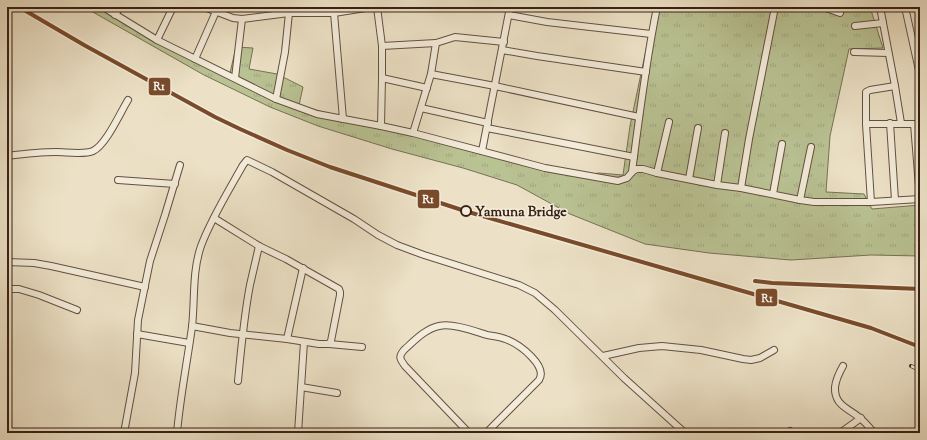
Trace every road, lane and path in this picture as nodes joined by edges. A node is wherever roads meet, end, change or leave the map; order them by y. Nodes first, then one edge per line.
1 (103, 7) edge
2 (120, 7) edge
3 (173, 7) edge
4 (204, 7) edge
5 (372, 7) edge
6 (378, 7) edge
7 (510, 7) edge
8 (657, 7) edge
9 (775, 7) edge
10 (823, 7) edge
11 (880, 7) edge
12 (905, 7) edge
13 (217, 9) edge
14 (289, 10) edge
15 (334, 13) junction
16 (840, 13) dead end
17 (115, 15) junction
18 (509, 15) junction
19 (242, 19) junction
20 (883, 23) junction
21 (855, 26) dead end
22 (651, 34) junction
23 (158, 40) junction
24 (504, 42) junction
25 (436, 43) junction
26 (382, 46) junction
27 (502, 50) junction
28 (854, 52) dead end
29 (888, 53) junction
30 (195, 59) junction
31 (646, 72) junction
32 (431, 74) junction
33 (920, 75) edge
34 (235, 78) junction
35 (382, 78) junction
36 (495, 86) junction
37 (895, 86) junction
38 (427, 88) junction
39 (276, 98) junction
40 (128, 100) dead end
41 (421, 108) junction
42 (639, 117) junction
43 (343, 119) junction
44 (669, 122) dead end
45 (890, 123) junction
46 (901, 123) junction
47 (866, 124) junction
48 (917, 124) edge
49 (381, 126) junction
50 (488, 126) junction
51 (698, 128) dead end
52 (413, 133) junction
53 (725, 133) dead end
54 (782, 144) dead end
55 (811, 147) dead end
56 (482, 151) junction
57 (7, 156) edge
58 (634, 157) junction
59 (180, 166) dead end
60 (632, 172) junction
61 (657, 173) junction
62 (689, 179) junction
63 (118, 180) dead end
64 (175, 184) junction
65 (717, 185) junction
66 (741, 188) junction
67 (772, 194) junction
68 (920, 199) edge
69 (800, 200) junction
70 (895, 200) junction
71 (871, 202) junction
72 (214, 218) junction
73 (260, 246) junction
74 (7, 262) edge
75 (303, 268) junction
76 (145, 287) junction
77 (7, 291) edge
78 (77, 310) dead end
79 (192, 326) junction
80 (137, 334) junction
81 (243, 335) junction
82 (287, 339) junction
83 (304, 342) junction
84 (189, 343) junction
85 (329, 344) junction
86 (362, 348) dead end
87 (774, 350) dead end
88 (603, 356) junction
89 (843, 366) dead end
90 (238, 381) dead end
91 (301, 387) junction
92 (337, 393) dead end
93 (860, 418) junction
94 (124, 433) edge
95 (177, 433) edge
96 (298, 433) edge
97 (469, 433) edge
98 (486, 433) edge
99 (684, 433) edge
100 (840, 433) edge
101 (874, 433) edge

1 - 17 street
2 - 17 street
3 - 23 street
4 - 13 street
5 - 15 street
6 - 26 street
7 - 18 street
8 - 22 street
9 - 66 street
10 - 16 street
11 - 20 street
12 - 33 street
13 - 19 street
13 - 30 street
14 - 15 street
14 - 19 street
14 - 39 street
15 - 43 street
17 - 23 street
18 - 22 street
18 - 24 street
19 - 34 street
20 - 21 street
20 - 29 street
22 - 31 street
23 - 30 street
24 - 25 street
24 - 27 street
25 - 26 street
25 - 32 street
26 - 35 street
27 - 31 street
27 - 36 street
28 - 29 street
29 - 37 street
30 - 34 street
31 - 42 street
32 - 36 street
32 - 38 street
34 - 39 street
35 - 38 street
35 - 49 street
36 - 42 street
36 - 50 street
37 - 46 street
37 - 47 street
38 - 41 street
39 - 43 street
40 - 57 street
41 - 50 street
41 - 52 street
42 - 58 street
43 - 49 street
44 - 61 street
45 - 46 street
45 - 47 street
45 - 70 street
46 - 48 street
47 - 71 street
48 - 68 street
49 - 52 street
50 - 56 street
50 - 58 street
51 - 62 street
52 - 56 street
53 - 65 street
54 - 67 street
55 - 69 street
56 - 60 street
58 - 60 street
59 - 64 street
60 - 61 street
61 - 62 street
62 - 65 street
63 - 64 street
64 - 76 street
65 - 66 street
66 - 67 street
67 - 69 street
68 - 70 street
69 - 71 street
70 - 71 street
72 - 73 street
72 - 79 street
72 - 88 street
73 - 75 street
73 - 81 street
74 - 76 street
75 - 82 street
75 - 85 street
76 - 80 street
77 - 78 street
79 - 81 street
79 - 84 street
80 - 84 street
80 - 94 street
81 - 82 street
81 - 90 street
82 - 83 street
83 - 85 street
83 - 91 street
84 - 95 street
85 - 86 street
87 - 88 street
88 - 99 street
89 - 93 street
91 - 92 street
91 - 96 street
93 - 100 street
93 - 101 street
97 - 98 street

